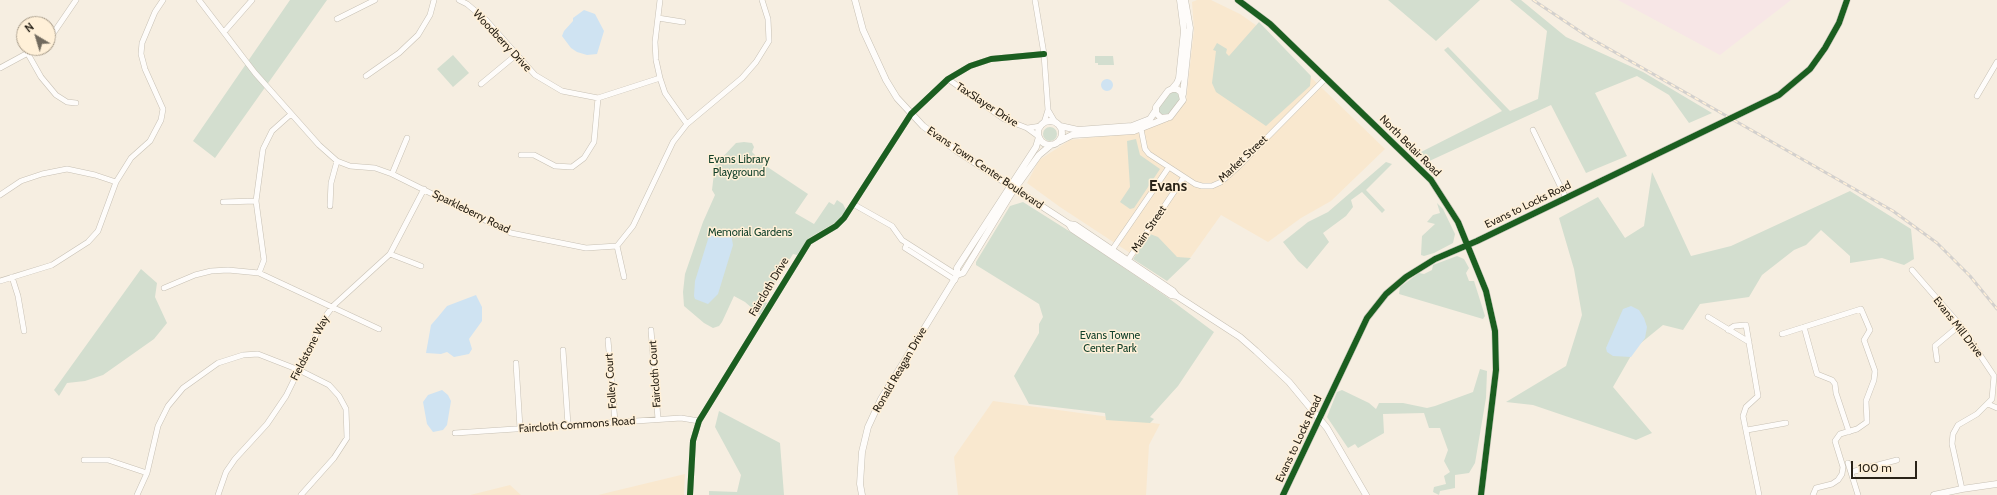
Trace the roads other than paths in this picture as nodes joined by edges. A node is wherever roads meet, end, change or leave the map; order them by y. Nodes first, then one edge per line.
1 (76, 0) edge
2 (163, 0) edge
3 (199, 0) edge
4 (252, 0) edge
5 (375, 0) edge
6 (434, 0) edge
7 (459, 0) edge
8 (660, 0) edge
9 (762, 0) edge
10 (855, 0) edge
11 (1035, 0) edge
12 (1184, 0) edge
13 (1238, 0) edge
14 (1847, 0) edge
15 (658, 18) junction
16 (337, 20) dead end
17 (682, 22) dead end
18 (56, 29) edge
19 (224, 32) junction
20 (1186, 39) junction
21 (1044, 54) junction
22 (516, 55) junction
23 (24, 56) edge
24 (29, 56) edge
25 (1997, 62) edge
26 (0, 68) edge
27 (366, 76) dead end
28 (660, 78) junction
29 (1326, 78) junction
30 (948, 79) junction
31 (481, 84) dead end
32 (1172, 89) junction
33 (1183, 94) junction
34 (1977, 96) dead end
35 (598, 98) junction
36 (76, 103) dead end
37 (1048, 110) junction
38 (1156, 110) junction
39 (291, 114) junction
40 (911, 114) junction
41 (1167, 118) junction
42 (687, 124) junction
43 (1042, 124) junction
44 (1058, 124) junction
45 (1027, 128) junction
46 (1141, 129) junction
47 (1533, 130) dead end
48 (1039, 136) junction
49 (407, 138) dead end
50 (1060, 141) junction
51 (1050, 145) junction
52 (521, 155) dead end
53 (337, 161) junction
54 (1169, 167) junction
55 (392, 174) junction
56 (1184, 177) junction
57 (116, 182) junction
58 (1013, 187) junction
59 (424, 189) junction
60 (0, 195) edge
61 (1566, 198) junction
62 (256, 201) junction
63 (224, 202) dead end
64 (853, 204) junction
65 (330, 206) dead end
66 (1468, 244) junction
67 (617, 246) junction
68 (1111, 252) junction
69 (390, 254) junction
70 (1126, 262) junction
71 (421, 266) dead end
72 (1912, 270) dead end
73 (259, 273) junction
74 (12, 277) junction
75 (624, 277) dead end
76 (956, 278) junction
77 (0, 281) edge
78 (164, 288) dead end
79 (333, 306) junction
80 (1708, 317) dead end
81 (1960, 325) junction
82 (1804, 327) junction
83 (379, 329) dead end
84 (651, 330) dead end
85 (1728, 330) junction
86 (24, 331) dead end
87 (1782, 334) dead end
88 (608, 340) dead end
89 (1749, 342) junction
90 (563, 350) dead end
91 (1937, 360) dead end
92 (516, 363) dead end
93 (299, 370) junction
94 (1988, 404) junction
95 (1997, 408) edge
96 (658, 419) junction
97 (1320, 419) junction
98 (699, 421) junction
99 (614, 422) junction
100 (1786, 423) dead end
101 (568, 425) junction
102 (520, 428) junction
103 (1747, 430) junction
104 (1849, 432) junction
105 (455, 433) dead end
106 (84, 460) dead end
107 (1897, 460) dead end
108 (1848, 464) dead end
109 (1851, 472) junction
110 (147, 473) junction
111 (1997, 484) edge
112 (1962, 489) junction
113 (137, 495) edge
114 (218, 495) edge
115 (301, 495) edge
116 (690, 495) edge
117 (862, 495) edge
118 (1283, 495) edge
119 (1366, 495) edge
120 (1481, 495) edge
121 (1759, 495) edge
122 (1813, 495) edge
123 (1858, 495) edge
124 (1934, 495) edge

1 - 18 street
2 - 57 street
3 - 19 street, Sparkleberry Road
4 - 19 street
5 - 16 street
6 - 27 street
7 - 22 street, Woodberry Drive
8 - 15 street
9 - 42 street
10 - 40 street, Evans Town Center Boulevard
11 - 21 street
12 - 20 street, Ronald Reagan Drive
13 - 29 street, North Belair Road
14 - 61 street, Evans to Locks Road
15 - 17 street
15 - 28 street
19 - 39 street, Sparkleberry Road
20 - 32 street, Ronald Reagan Drive
20 - 33 street, Ronald Reagan Drive
21 - 30 street, Faircloth Drive
21 - 37 street
22 - 31 street
22 - 35 street, Woodberry Drive
23 - 26 street
24 - 36 street
25 - 34 street
28 - 35 street, Woodberry Drive
28 - 42 street
29 - 56 street, Market Street
29 - 66 street, North Belair Road
30 - 40 street, Faircloth Drive
30 - 45 street, TaxSlayer Drive
32 - 33 street
32 - 38 street, Ronald Reagan Drive
33 - 41 street, Ronald Reagan Drive
35 - 52 street
37 - 43 street
37 - 44 street
38 - 41 street
38 - 44 street, Ronald Reagan Drive
39 - 53 street, Sparkleberry Road
39 - 62 street
40 - 58 street, Evans Town Center Boulevard
40 - 64 street, Faircloth Drive
41 - 46 street, Ronald Reagan Drive
42 - 67 street
43 - 44 street, Ronald Reagan Drive
43 - 45 street, TaxSlayer Drive
43 - 48 street, Ronald Reagan Drive
44 - 50 street
45 - 48 street, TaxSlayer Drive
46 - 50 street, Ronald Reagan Drive
46 - 54 street, Market Street
47 - 61 street
48 - 51 street
48 - 58 street, Ronald Reagan Drive
49 - 55 street
50 - 51 street, Ronald Reagan Drive
51 - 58 street, Ronald Reagan Drive
53 - 55 street, Sparkleberry Road
53 - 65 street
54 - 56 street, Market Street
54 - 68 street, Main Street
55 - 59 street, Sparkleberry Road
56 - 70 street, Main Street
57 - 60 street
57 - 74 street
58 - 68 street, Evans Town Center Boulevard
58 - 76 street, Ronald Reagan Drive
59 - 67 street, Sparkleberry Road
59 - 69 street, Fieldstone Way
61 - 66 street, Evans to Locks Road
62 - 63 street
62 - 73 street
64 - 76 street
64 - 98 street, Faircloth Drive
66 - 97 street, Evans to Locks Road
66 - 120 street, North Belair Road
67 - 75 street
68 - 70 street, Evans Town Center Boulevard
69 - 71 street
69 - 79 street, Fieldstone Way
70 - 97 street, Evans Town Center Boulevard
72 - 81 street, Evans Mill Drive
73 - 78 street
73 - 79 street
74 - 77 street
74 - 86 street
76 - 117 street, Ronald Reagan Drive
79 - 83 street
79 - 93 street, Fieldstone Way
80 - 85 street
81 - 91 street
81 - 94 street, Evans Mill Drive
82 - 87 street
82 - 104 street
82 - 104 street
84 - 96 street, Faircloth Court
85 - 89 street
85 - 89 street
88 - 99 street, Folley Court
89 - 103 street
90 - 101 street
92 - 102 street
93 - 110 street
93 - 114 street, Fieldstone Way
93 - 115 street
94 - 95 street
94 - 112 street
96 - 98 street, Faircloth Commons Road
96 - 99 street, Faircloth Commons Road
97 - 118 street, Evans to Locks Road
97 - 119 street, Evans Town Center Boulevard
98 - 116 street, Faircloth Drive
99 - 101 street, Faircloth Commons Road
100 - 103 street
101 - 102 street, Faircloth Commons Road
102 - 105 street, Faircloth Commons Road
103 - 121 street
104 - 122 street
106 - 110 street
107 - 109 street
108 - 109 street
109 - 123 street
110 - 113 street
111 - 112 street
112 - 124 street

